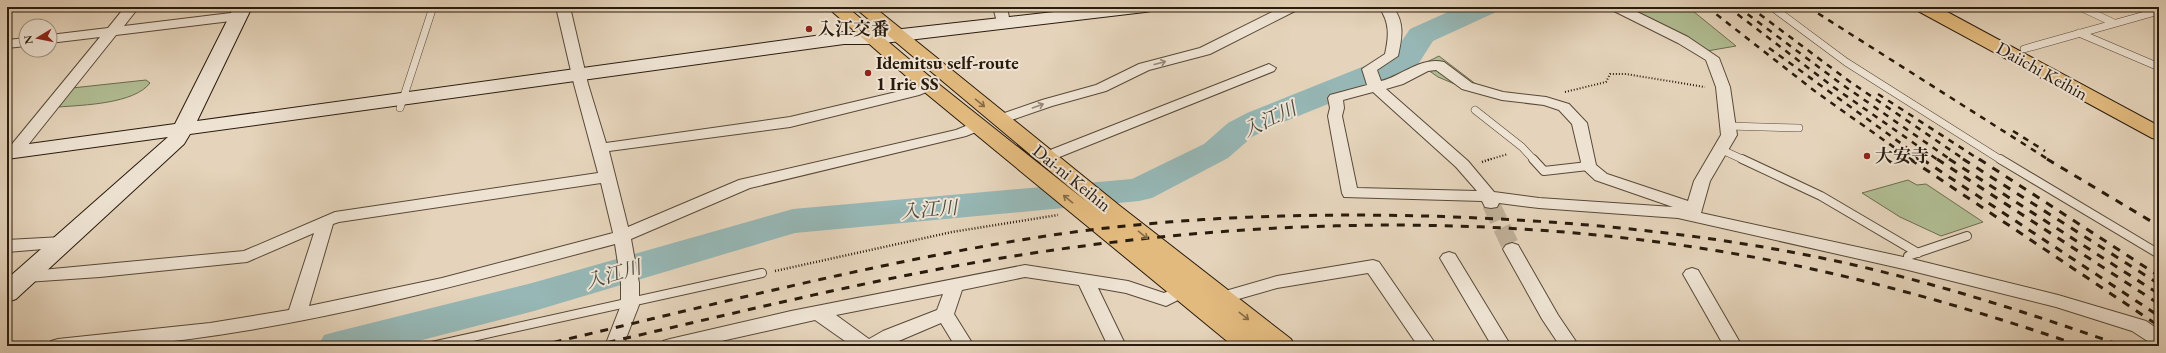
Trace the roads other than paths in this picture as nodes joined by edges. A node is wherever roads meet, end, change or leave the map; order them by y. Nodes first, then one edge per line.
1 (132, 7) edge
2 (433, 7) edge
3 (563, 7) edge
4 (836, 7) edge
5 (863, 7) edge
6 (1145, 7) edge
7 (1292, 7) edge
8 (1386, 7) edge
9 (1617, 7) edge
10 (1772, 7) edge
11 (1924, 7) edge
12 (1948, 7) edge
13 (2080, 7) edge
14 (2159, 8) edge
15 (241, 12) edge
16 (1002, 15) edge
17 (2114, 22) junction
18 (112, 31) junction
19 (2079, 33) junction
20 (896, 35) junction
21 (58, 38) edge
22 (876, 38) junction
23 (18, 43) edge
24 (7, 44) edge
25 (2024, 49) junction
26 (2159, 67) edge
27 (1269, 68) dead end
28 (580, 79) junction
29 (929, 86) junction
30 (1375, 86) junction
31 (402, 103) junction
32 (1474, 110) dead end
33 (1001, 120) junction
34 (2159, 120) edge
35 (978, 126) junction
36 (1728, 126) junction
37 (1799, 128) dead end
38 (180, 134) junction
39 (2159, 134) edge
40 (600, 148) junction
41 (1720, 149) junction
42 (9, 156) edge
43 (1046, 156) junction
44 (1588, 166) junction
45 (607, 177) junction
46 (1489, 200) junction
47 (1693, 212) junction
48 (326, 221) junction
49 (622, 236) junction
50 (1967, 236) dead end
51 (62, 244) junction
52 (7, 246) edge
53 (1512, 249) tunnel mouth
54 (2159, 254) edge
55 (1449, 258) dead end
56 (1913, 258) junction
57 (762, 273) road end
58 (1692, 274) dead end
59 (26, 276) junction
60 (1085, 280) junction
61 (955, 285) junction
62 (1182, 291) junction
63 (7, 293) edge
64 (1221, 298) junction
65 (630, 302) junction
66 (819, 313) junction
67 (945, 314) junction
68 (297, 315) junction
69 (2159, 339) edge
70 (958, 344) edge
71 (58, 346) edge
72 (432, 346) edge
73 (614, 346) edge
74 (670, 346) edge
75 (866, 346) edge
76 (872, 346) edge
77 (1117, 346) edge
78 (1250, 346) edge
79 (1282, 346) edge
80 (1428, 346) edge
81 (1502, 346) edge
82 (1570, 346) edge
83 (1733, 346) edge

1 - 18 street
2 - 31 lane
3 - 28 street
4 - 22 highway, Dai-ni Keihin
5 - 20 highway, Dai-ni Keihin
6 - 16 street
33 -> 7 street
8 - 30 street
9 - 36 street
10 - 54 lane
11 - 39 highway, Daiichi Keihin
12 - 25 highway, Daiichi Keihin
13 - 17 lane
14 - 17 lane
15 - 18 street
15 - 38 street
16 - 20 street
17 - 19 lane
18 - 21 street
18 - 42 street
19 - 25 lane
19 - 26 lane
20 - 22 street
20 -> 33 highway, Dai-ni Keihin
22 - 28 street
22 - 29 highway, Dai-ni Keihin
23 - 24 street
25 - 34 highway, Daiichi Keihin
27 - 43 street
28 - 31 street
28 - 40 street
29 - 35 highway, Dai-ni Keihin
29 - 40 street
30 - 44 street
30 - 46 street
30 - 46 street
31 - 38 street
32 - 44 lane
33 - 43 highway, Dai-ni Keihin
35 - 49 street
62 -> 35 highway, Dai-ni Keihin
36 - 37 lane
36 - 41 street
38 - 42 street
38 - 51 street
40 - 45 street
41 - 47 street
41 - 56 lane
43 -> 64 highway, Dai-ni Keihin
44 - 47 street
45 - 48 street
45 - 49 street
46 - 47 street
47 - 56 street
48 - 59 street
48 - 68 street
49 - 65 street
49 - 68 street
50 - 56 lane
51 - 52 street
51 - 59 street
53 - 82 street
55 - 81 street
56 - 69 street
57 - 65 lane
58 - 83 street
59 - 63 street
60 - 61 street
60 - 62 street
60 - 77 street
61 - 66 street
61 - 67 street
62 - 78 highway, Dai-ni Keihin
64 -> 79 highway, Dai-ni Keihin
64 - 80 street
65 - 72 lane
65 - 73 street
66 - 74 street
66 - 75 street
67 - 70 street
67 - 76 street
68 - 71 street

